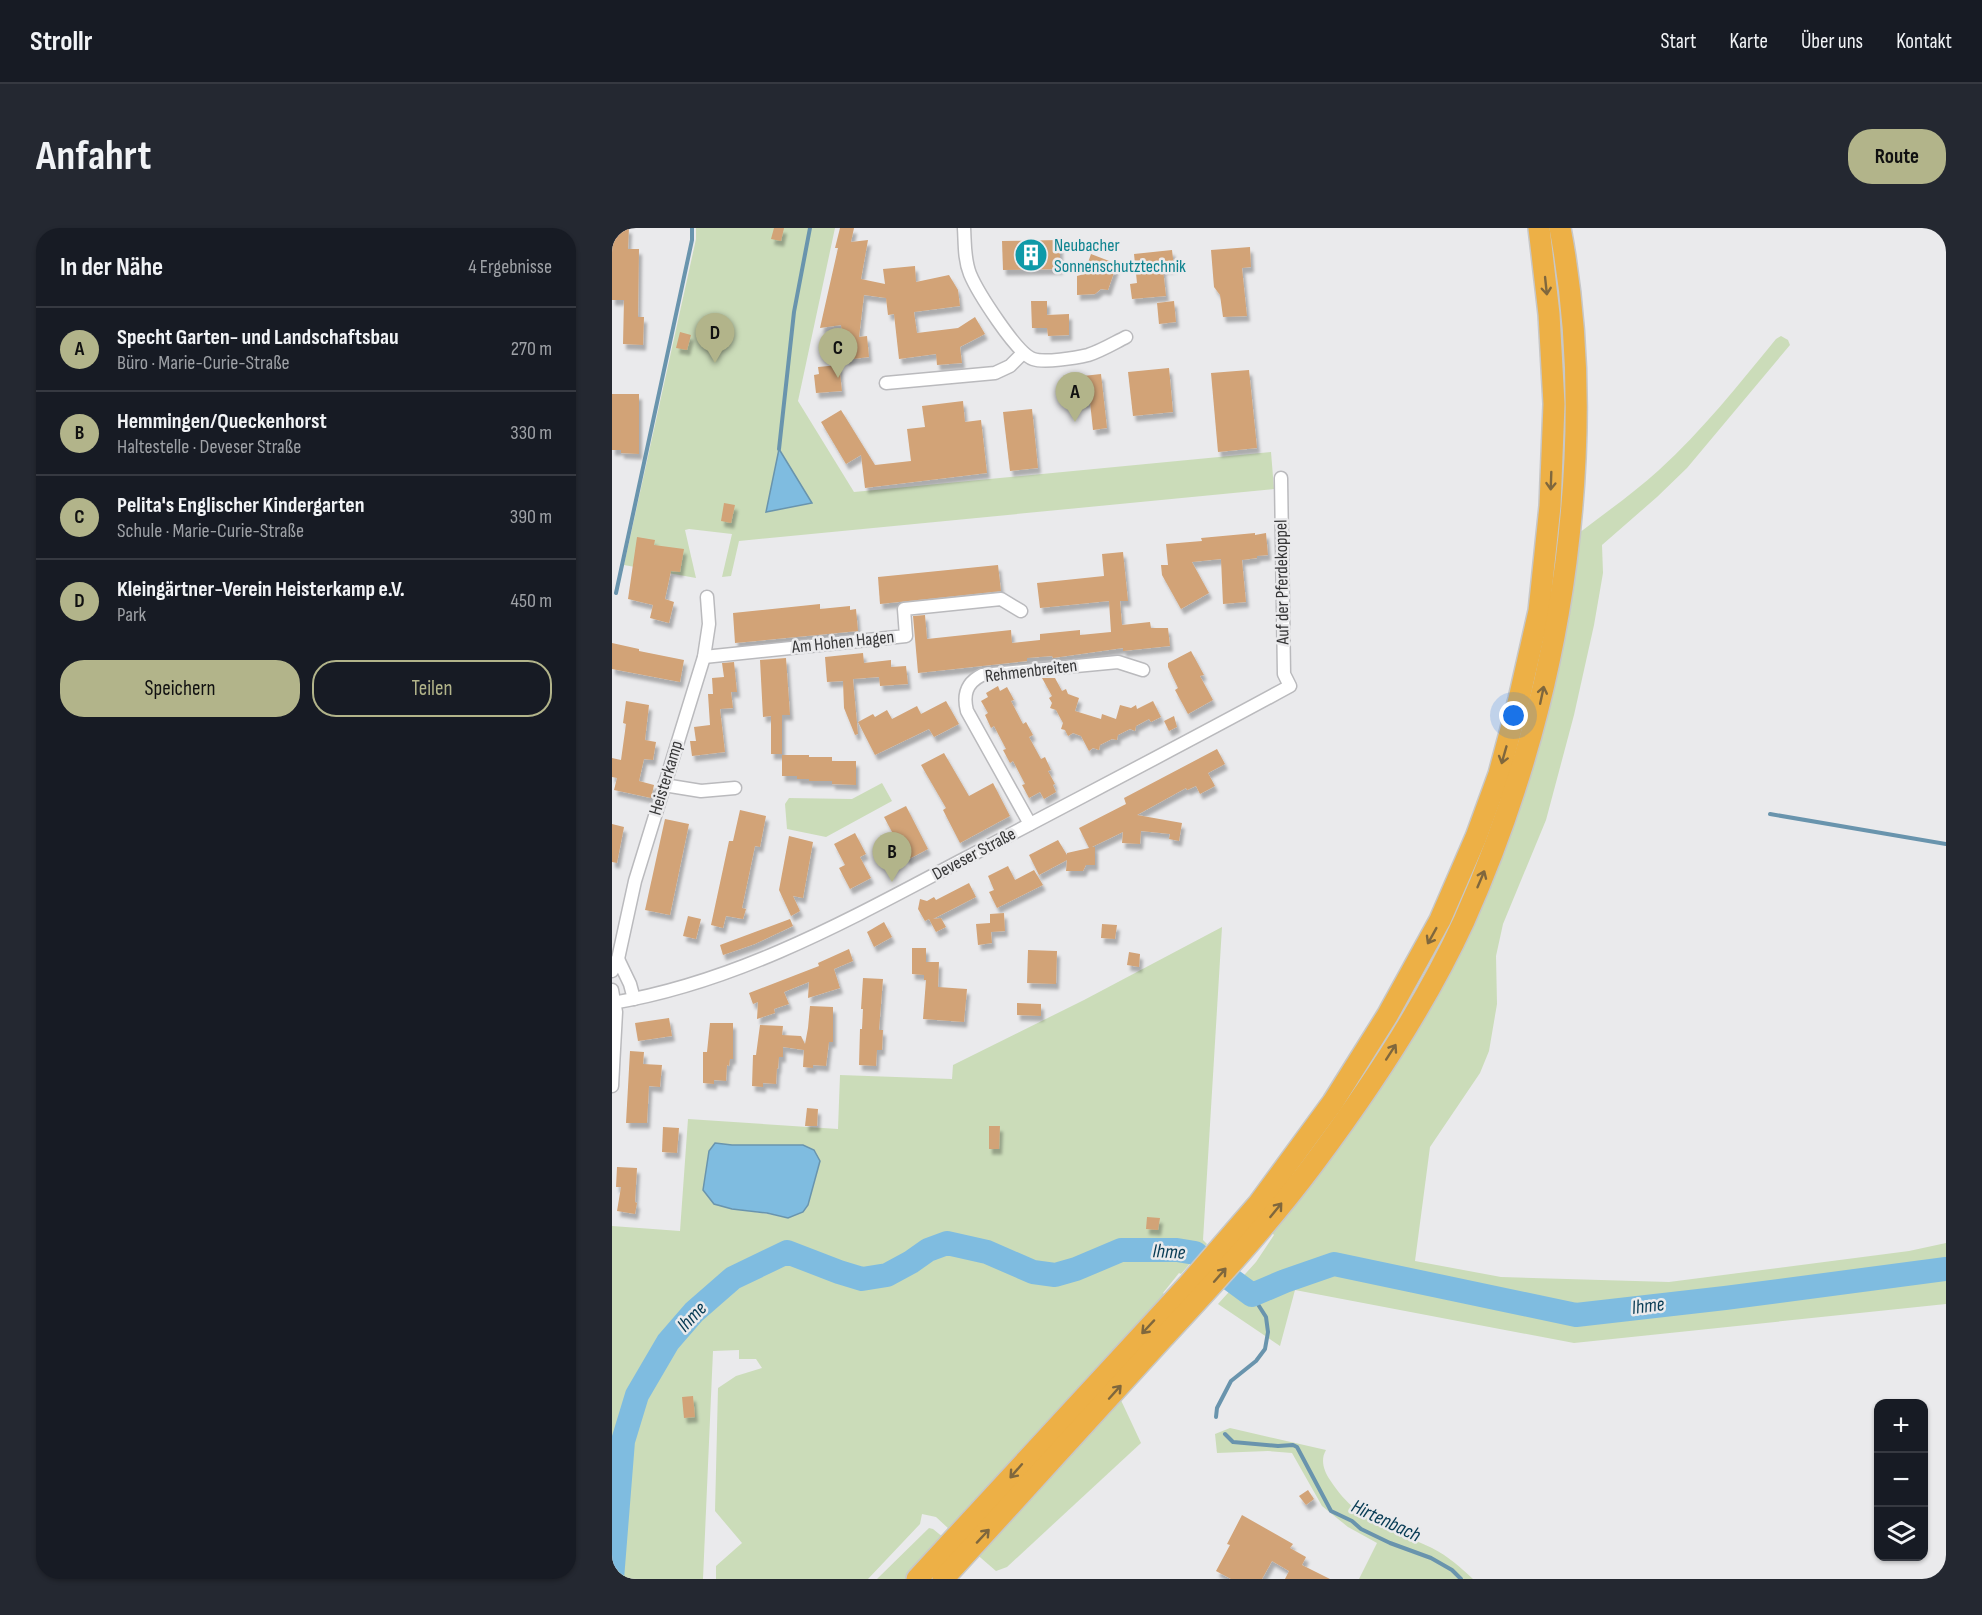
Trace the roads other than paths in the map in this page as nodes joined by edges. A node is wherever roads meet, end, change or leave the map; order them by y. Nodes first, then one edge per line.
1 (964, 228) edge
2 (1539, 228) edge
3 (1560, 228) edge
4 (1126, 337) dead end
5 (1023, 353) junction
6 (886, 383) dead end
7 (1281, 478) dead end
8 (707, 597) dead end
9 (1021, 611) dead end
10 (704, 657) junction
11 (1143, 670) dead end
12 (1290, 686) joint
13 (664, 785) junction
14 (735, 788) dead end
15 (1030, 824) junction
16 (618, 959) junction
17 (612, 971) edge
18 (613, 999) edge
19 (634, 999) junction
20 (612, 1086) edge
21 (1232, 1248) junction
22 (1195, 1290) junction
23 (917, 1579) edge
24 (943, 1579) edge

1 - 5 street
2 -> 21 highway
21 -> 3 highway
4 - 5 street
5 - 6 street
7 - 12 street, Auf der Pferdekoppel
8 - 10 street, Heisterkamp
9 - 10 street, Am Hohen Hagen
10 - 13 street, Heisterkamp
11 - 15 street, Rehmenbreiten
12 - 15 street, Deveser Straße
13 - 14 street
13 - 16 street, Heisterkamp
15 - 19 street, Deveser Straße
16 - 17 street, Heisterkamp
16 - 19 street
18 - 19 street, Deveser Straße
18 - 20 street
21 - 22 highway
22 -> 23 highway
24 -> 22 highway

